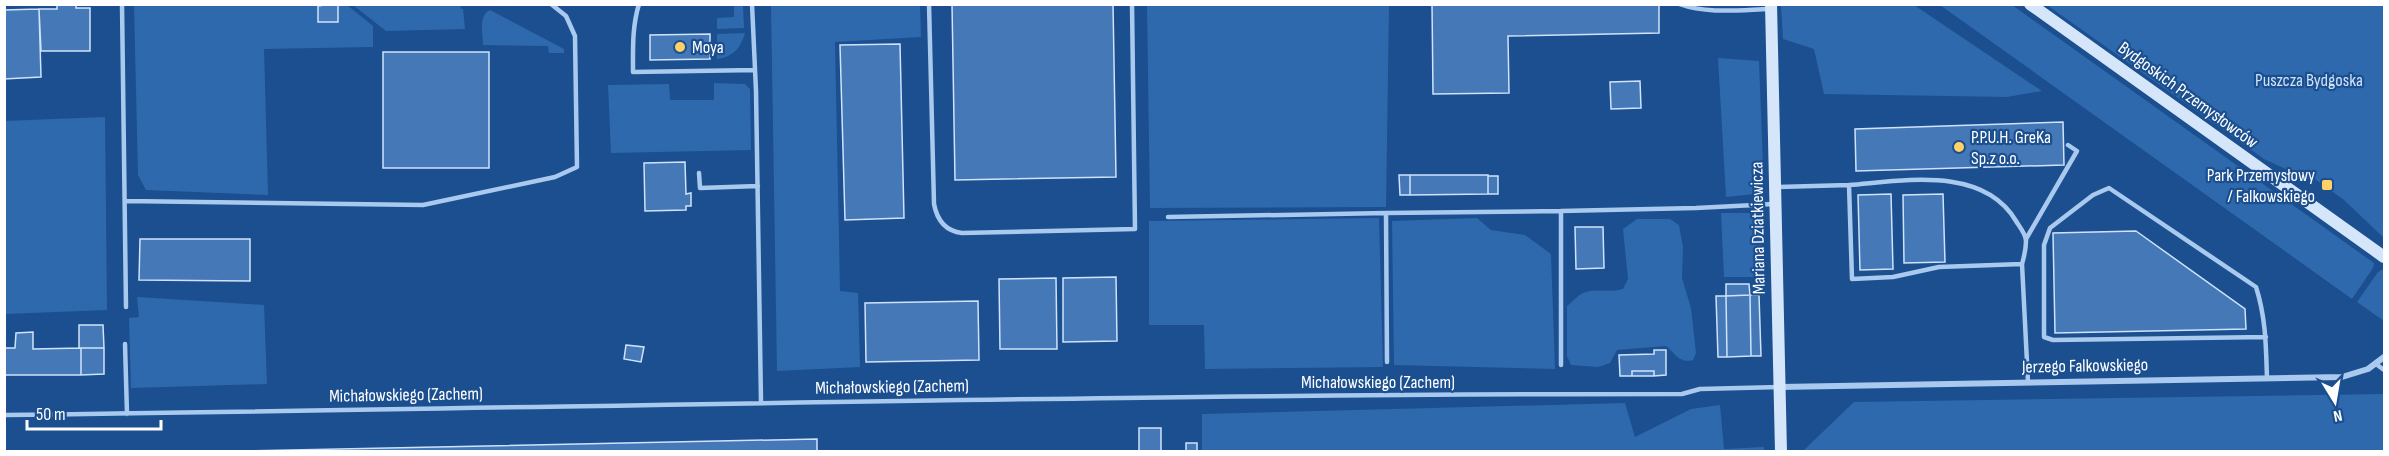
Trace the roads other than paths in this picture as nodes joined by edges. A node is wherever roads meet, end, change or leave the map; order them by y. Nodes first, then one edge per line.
1 (122, 4) edge
2 (551, 4) edge
3 (639, 4) edge
4 (752, 4) edge
5 (929, 4) edge
6 (1132, 4) edge
7 (1679, 4) edge
8 (2030, 4) edge
9 (1771, 7) edge
10 (755, 70) junction
11 (2068, 145) dead end
12 (699, 173) dead end
13 (1849, 185) junction
14 (758, 186) junction
15 (1775, 187) junction
16 (125, 201) junction
17 (1775, 203) junction
18 (1561, 211) junction
19 (1386, 213) junction
20 (1168, 217) dead end
21 (2026, 238) junction
22 (2385, 257) edge
23 (2022, 264) junction
24 (126, 307) dead end
25 (2266, 337) junction
26 (125, 344) dead end
27 (2385, 357) edge
28 (1387, 362) dead end
29 (1561, 364) dead end
30 (2376, 364) junction
31 (2385, 370) edge
32 (2267, 379) junction
33 (2028, 382) junction
34 (1780, 387) junction
35 (762, 402) junction
36 (127, 414) junction
37 (4, 415) edge
38 (1781, 452) edge

1 - 16 lane
2 - 16 lane
3 - 10 lane
4 - 10 lane
5 - 6 lane
7 - 9 lane
8 - 22 street, Bydgoskich Przemysłowców
9 - 15 street, Mariana Dziatkiewicza
10 - 14 lane
11 - 21 lane
12 - 14 lane
13 - 15 lane
13 - 21 lane
13 - 23 lane
14 - 35 lane
15 - 17 street, Mariana Dziatkiewicza
16 - 24 lane
17 - 18 lane
17 - 34 street, Mariana Dziatkiewicza
18 - 19 lane
18 - 29 lane
19 - 20 lane
19 - 28 lane
21 - 23 lane
23 - 33 lane
25 - 25 lane
25 - 32 lane
26 - 36 lane
27 - 30 street, Jerzego Falkowskiego
30 - 31 lane
30 - 32 street, Jerzego Falkowskiego
32 - 33 street, Jerzego Falkowskiego
33 - 34 street, Jerzego Falkowskiego
34 - 35 lane, Michałowskiego (Zachem)
34 - 38 street, Mariana Dziatkiewicza
35 - 36 lane, Michałowskiego (Zachem)
36 - 37 lane, Michałowskiego (Zachem)

